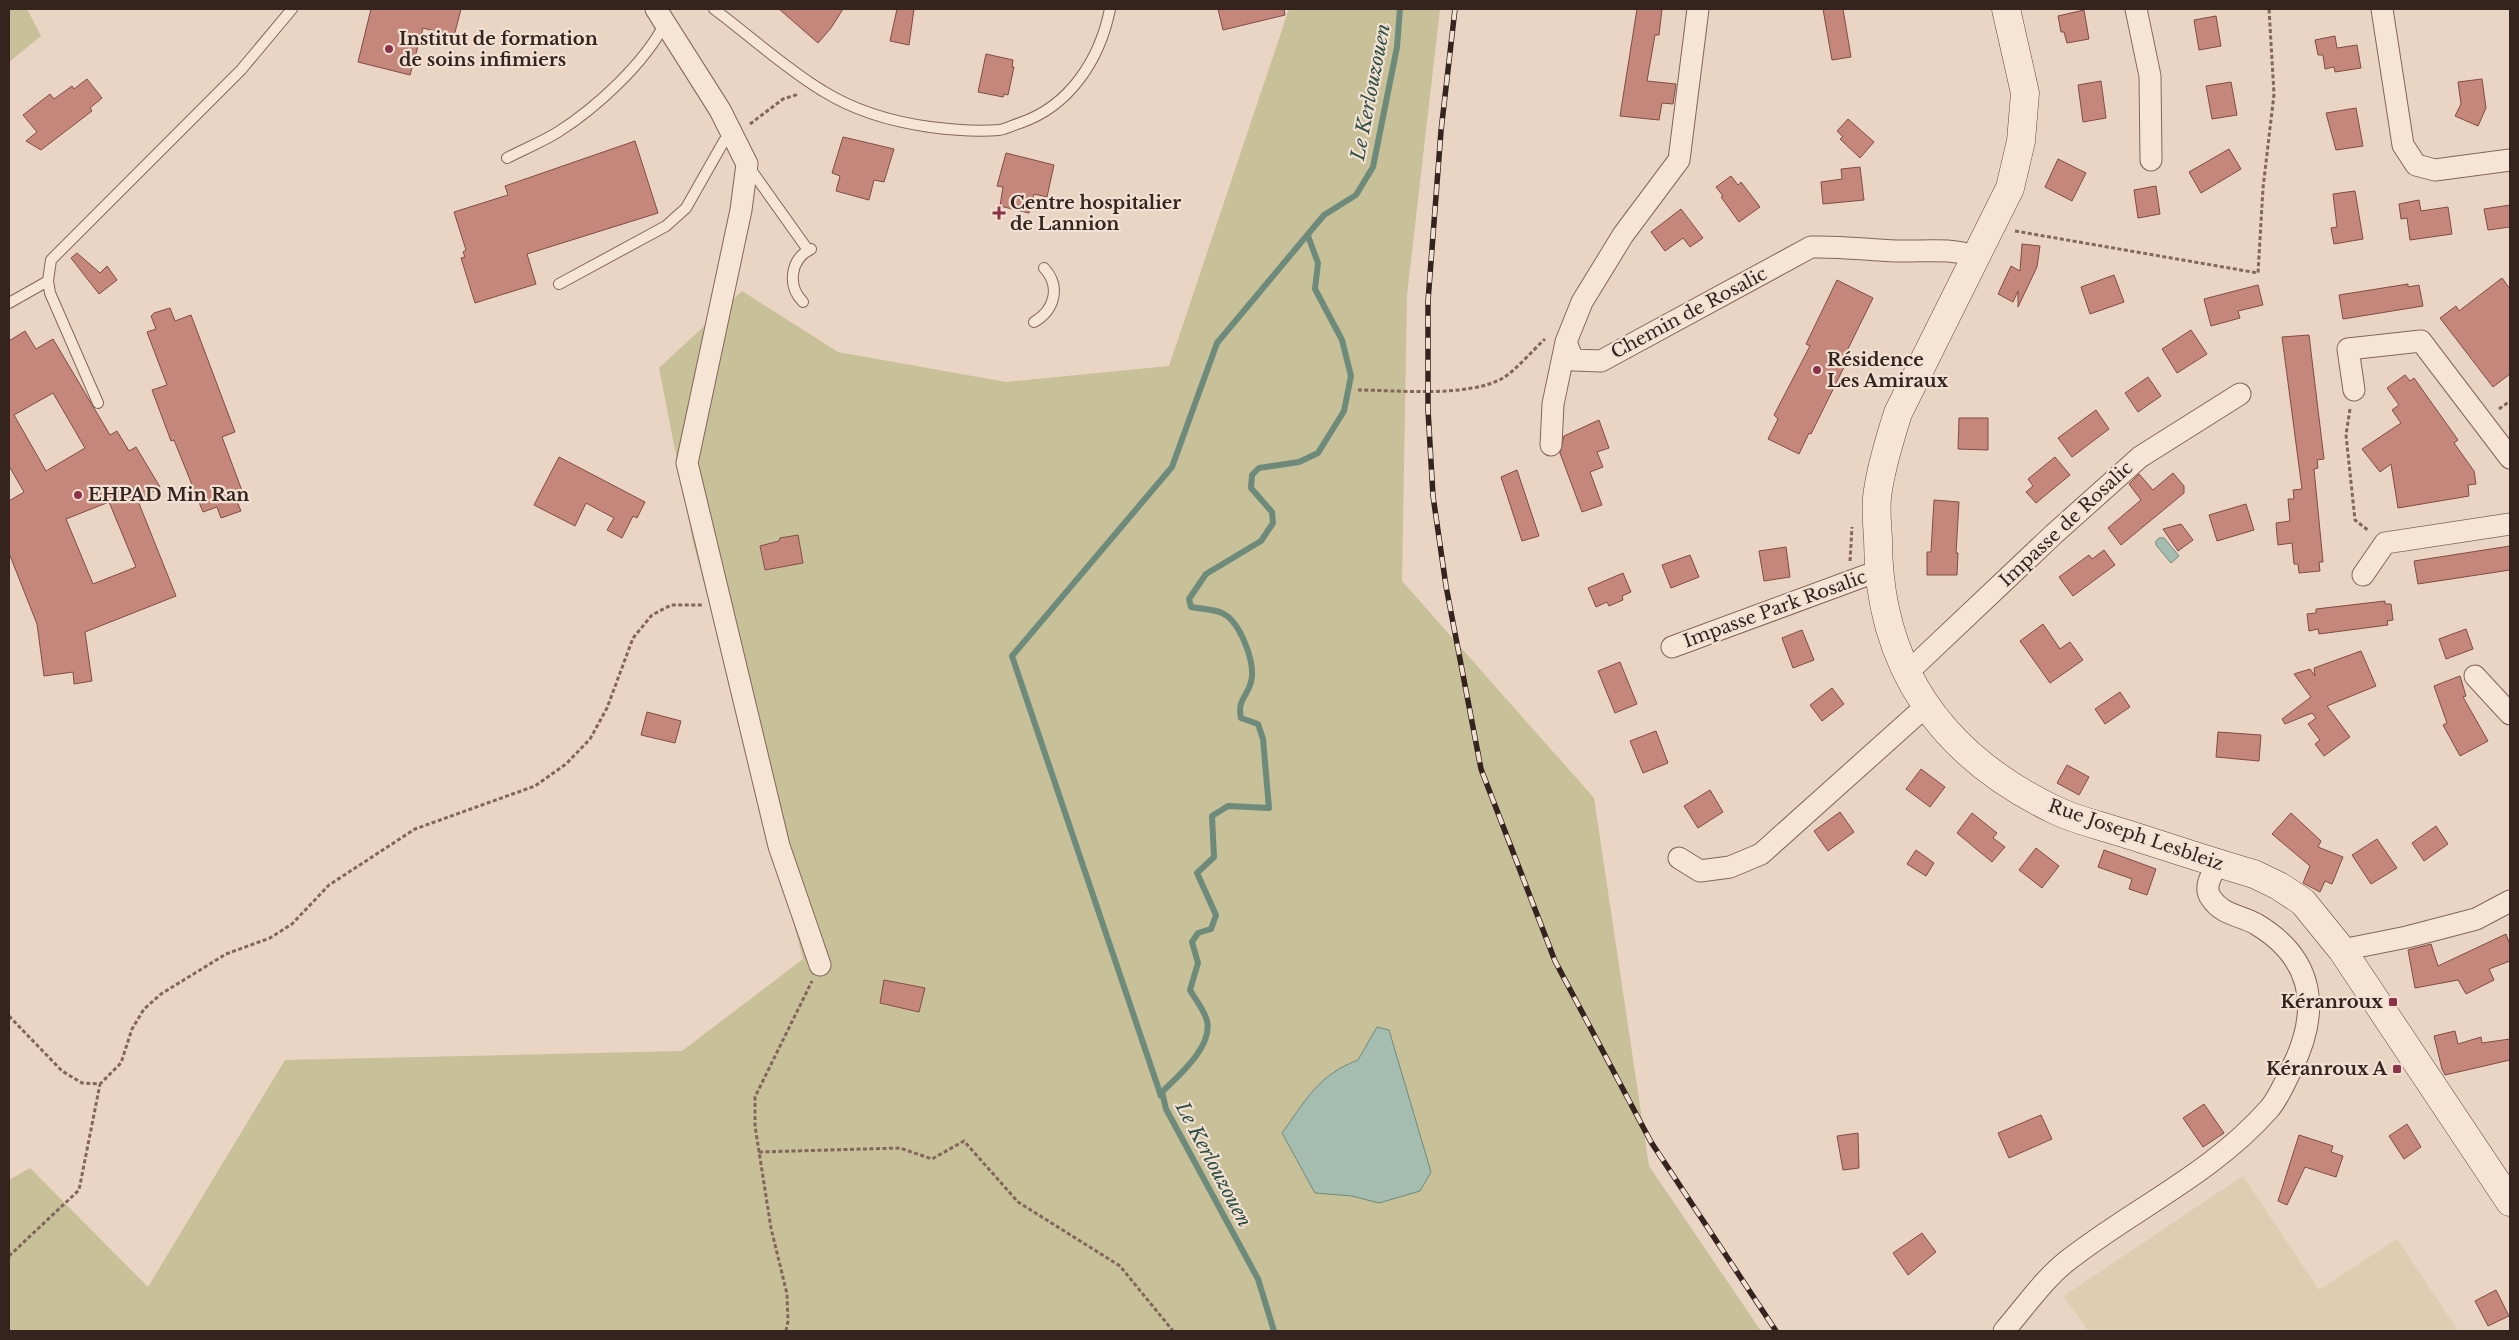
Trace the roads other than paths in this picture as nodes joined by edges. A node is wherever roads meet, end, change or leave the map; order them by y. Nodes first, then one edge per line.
1 (292, 9) edge
2 (714, 9) edge
3 (1110, 9) edge
4 (1698, 9) edge
5 (2006, 9) edge
6 (2136, 9) edge
7 (2382, 9) edge
8 (660, 16) edge
9 (731, 132) junction
10 (507, 158) dead end
11 (2151, 160) dead end
12 (2510, 160) edge
13 (747, 164) junction
14 (1984, 240) junction
15 (1044, 268) dead end
16 (48, 282) junction
17 (559, 284) dead end
18 (803, 302) dead end
19 (9, 303) edge
20 (1034, 322) dead end
21 (1566, 342) junction
22 (2354, 390) road end
23 (2240, 394) dead end
24 (98, 403) dead end
25 (1551, 445) dead end
26 (2510, 458) edge
27 (2510, 524) edge
28 (1878, 571) junction
29 (2363, 575) dead end
30 (1672, 647) dead end
31 (1907, 673) junction
32 (2475, 676) dead end
33 (1925, 707) junction
34 (2510, 714) edge
35 (1680, 858) dead end
36 (2218, 864) junction
37 (2510, 901) edge
38 (2342, 950) junction
39 (820, 966) road end
40 (2510, 1202) edge
41 (2004, 1331) edge

1 - 16 lane
2 - 3 lane
4 - 21 street
5 - 14 main road, Rue Joseph Lesbleiz
6 - 11 street
7 - 12 street
8 - 9 street
8 - 10 lane
9 - 13 street
9 - 17 lane
13 - 18 lane
13 - 39 street
14 - 21 street, Chemin de Rosalic
14 - 28 main road, Rue Joseph Lesbleiz
15 - 20 lane
16 - 19 lane
16 - 24 lane
21 - 25 street
22 - 26 street
23 - 31 street, Impasse de Rosalic
27 - 29 street
28 - 30 street, Impasse Park Rosalic
28 - 31 main road, Rue Joseph Lesbleiz
31 - 33 main road, Rue Joseph Lesbleiz
32 - 34 street
33 - 35 street
33 - 36 main road, Rue Joseph Lesbleiz
36 - 38 main road, Rue Joseph Lesbleiz
36 - 41 street
37 - 38 street
38 - 40 main road, Rue Joseph Lesbleiz

